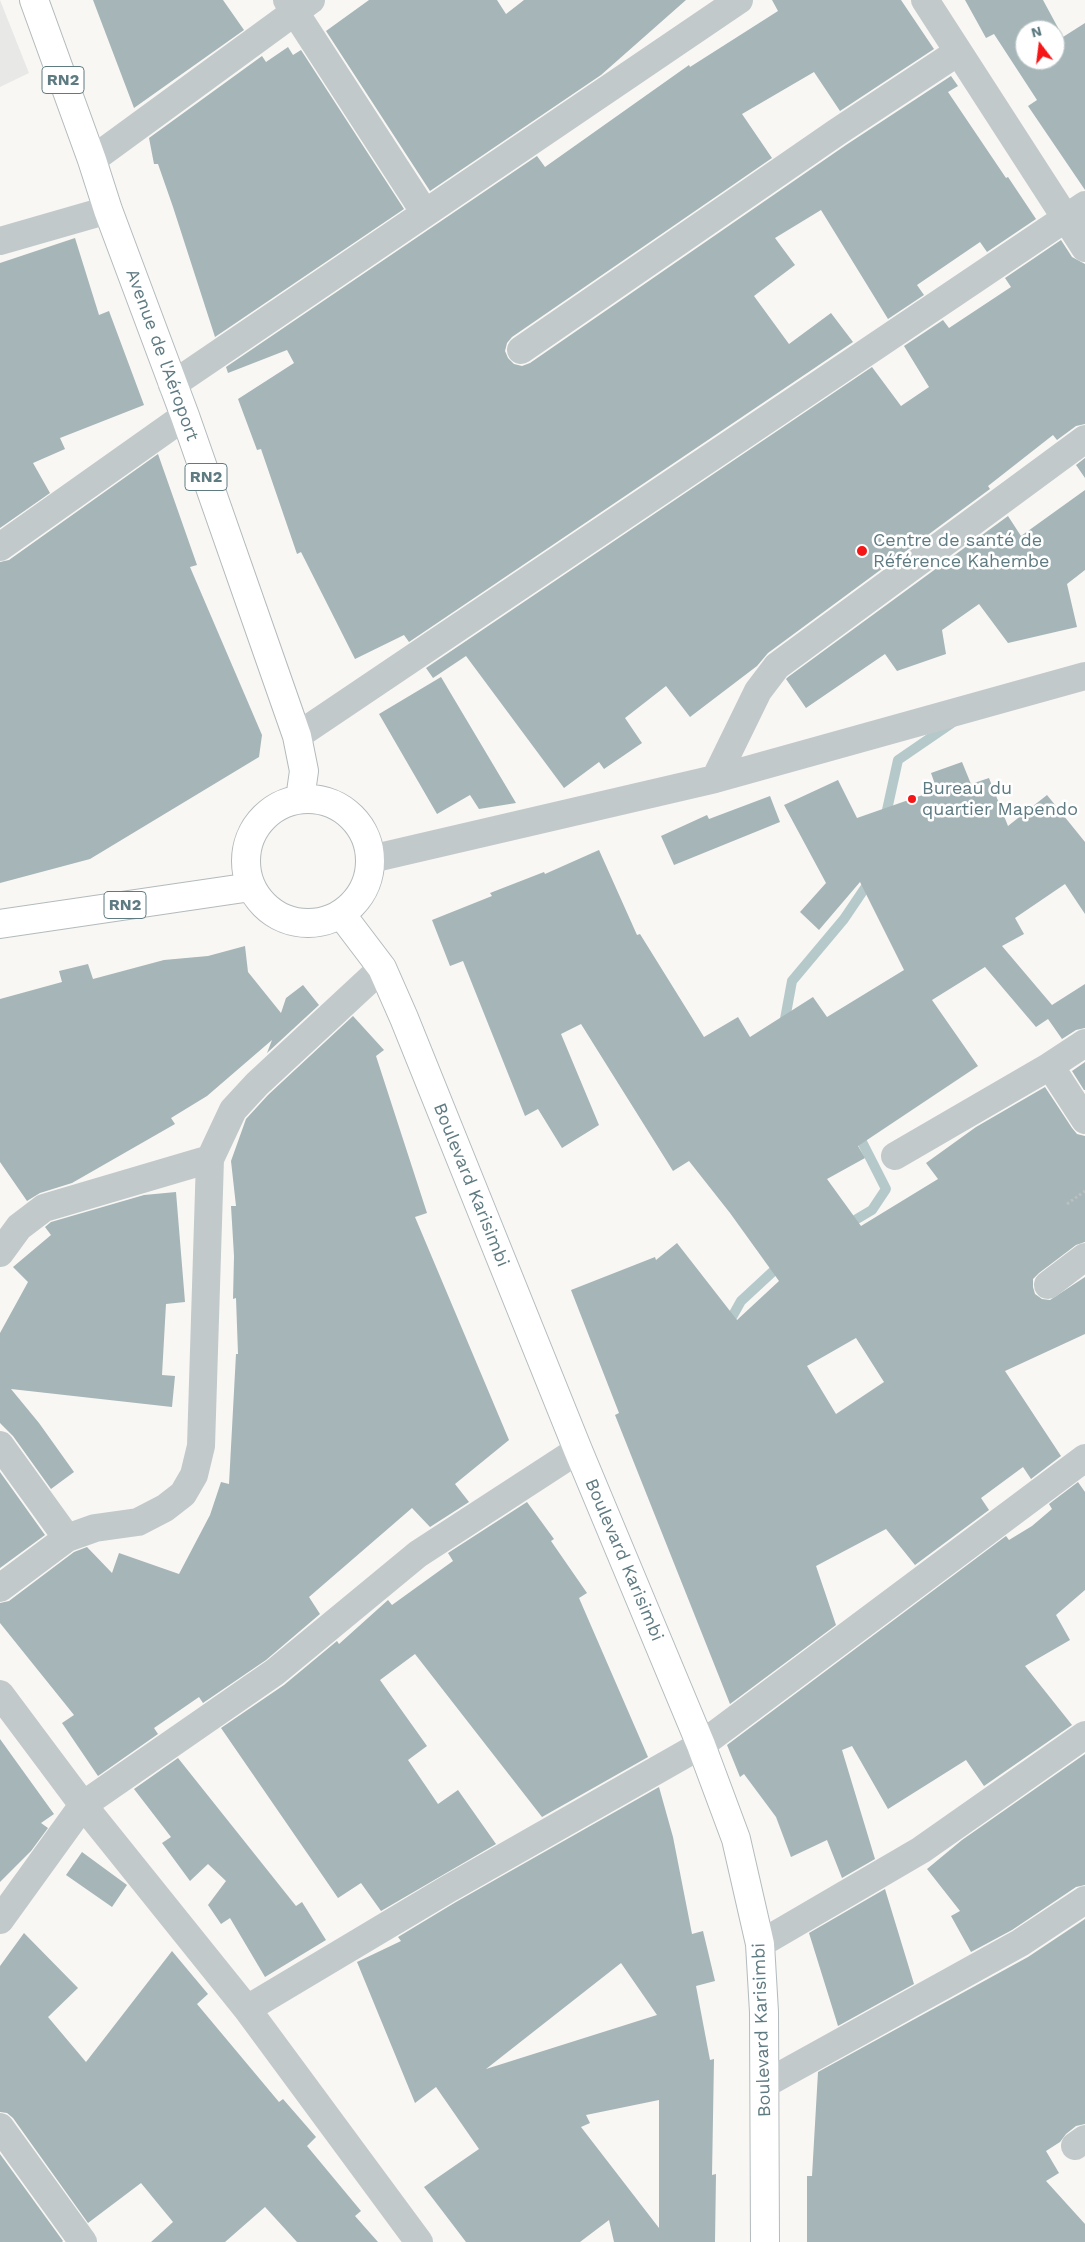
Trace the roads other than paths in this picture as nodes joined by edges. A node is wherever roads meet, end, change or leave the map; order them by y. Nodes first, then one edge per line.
1 (34, 0) edge
2 (739, 0) edge
3 (924, 0) edge
4 (298, 4) edge
5 (958, 52) junction
6 (92, 160) junction
7 (108, 210) junction
8 (1075, 212) edge
9 (425, 213) junction
10 (0, 241) edge
11 (1085, 248) edge
12 (521, 350) dead end
13 (172, 385) junction
14 (185, 416) junction
15 (1085, 439) edge
16 (0, 547) edge
17 (1085, 676) edge
18 (297, 736) junction
19 (715, 779) junction
20 (300, 799) junction
21 (371, 859) junction
22 (251, 887) junction
23 (342, 914) junction
24 (0, 924) edge
25 (382, 968) junction
26 (1085, 1043) edge
27 (1050, 1066) junction
28 (1085, 1120) edge
29 (895, 1156) dead end
30 (210, 1158) junction
31 (0, 1253) edge
32 (1085, 1257) edge
33 (1048, 1285) dead end
34 (0, 1445) edge
35 (578, 1450) junction
36 (1085, 1458) edge
37 (67, 1538) junction
38 (0, 1588) edge
39 (0, 1694) edge
40 (1085, 1735) edge
41 (701, 1745) junction
42 (82, 1805) junction
43 (1085, 1900) edge
44 (0, 1920) edge
45 (760, 1944) junction
46 (247, 2009) junction
47 (765, 2084) junction
48 (0, 2127) edge
49 (82, 2242) edge
50 (419, 2242) edge
51 (765, 2242) edge

1 - 6 main road, Avenue de l'Aéroport / RN2
2 - 9 street
3 - 5 street
4 - 6 street
4 - 9 street
5 - 8 street
5 - 12 street
6 - 7 main road, Avenue de l'Aéroport / RN2
7 - 10 street
7 - 13 main road, Avenue de l'Aéroport / RN2
8 - 11 street
8 - 18 street
9 - 13 street
13 - 14 main road, Avenue de l'Aéroport / RN2
14 - 16 street
14 - 18 main road, Avenue de l'Aéroport / RN2
15 - 19 street
17 - 19 street
18 - 20 main road, Avenue de l'Aéroport / RN2
19 - 21 street
20 - 21 main road
20 - 22 main road
21 - 23 main road
22 - 23 main road
22 - 24 main road, RN2
23 - 25 main road, Boulevard Karisimbi
25 - 30 street
25 - 35 main road, Boulevard Karisimbi
26 - 27 street
27 - 28 street
27 - 29 street
30 - 31 street
30 - 37 street
32 - 33 street
34 - 37 street
35 - 41 main road, Boulevard Karisimbi
35 - 42 street
36 - 41 street
37 - 38 street
39 - 42 street
40 - 45 street
41 - 45 main road, Boulevard Karisimbi
41 - 46 street
42 - 44 street
42 - 46 street
43 - 47 street
45 - 47 main road, Boulevard Karisimbi
46 - 50 street
47 - 51 main road, Boulevard Karisimbi
48 - 49 street

